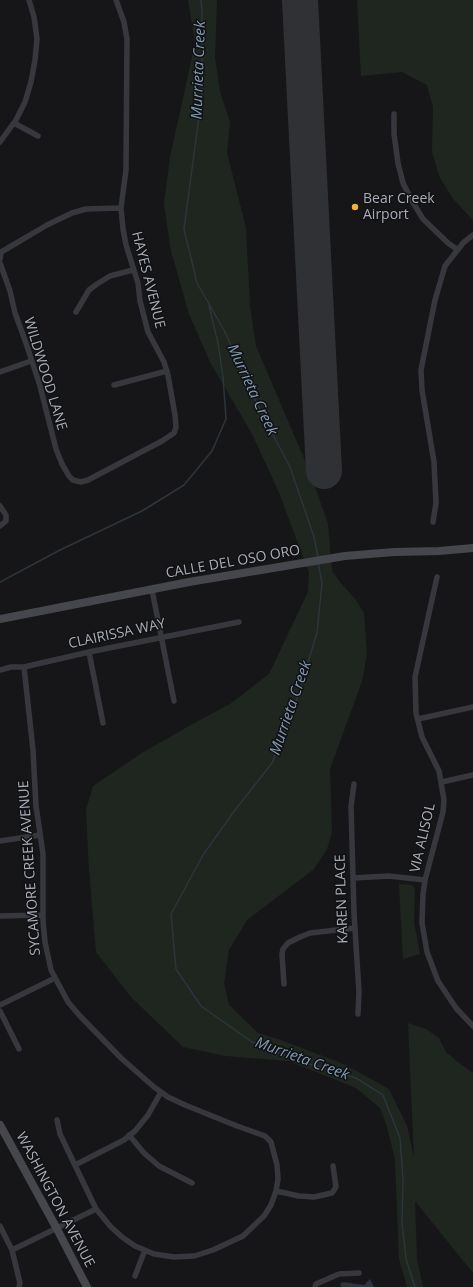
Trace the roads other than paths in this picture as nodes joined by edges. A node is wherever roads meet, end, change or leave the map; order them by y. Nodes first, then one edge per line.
1 (29, 0) edge
2 (116, 0) edge
3 (394, 114) dead end
4 (14, 123) junction
5 (38, 136) dead end
6 (0, 142) edge
7 (121, 208) junction
8 (473, 235) edge
9 (458, 250) junction
10 (0, 259) edge
11 (0, 263) edge
12 (133, 270) junction
13 (76, 312) dead end
14 (31, 360) junction
15 (167, 371) junction
16 (0, 372) edge
17 (114, 385) dead end
18 (81, 482) joint
19 (0, 506) edge
20 (433, 522) dead end
21 (0, 526) edge
22 (473, 548) edge
23 (437, 577) dead end
24 (152, 590) junction
25 (0, 619) edge
26 (239, 622) dead end
27 (161, 637) junction
28 (89, 652) junction
29 (24, 667) junction
30 (0, 670) edge
31 (174, 701) dead end
32 (473, 707) edge
33 (418, 719) junction
34 (103, 723) dead end
35 (473, 775) edge
36 (442, 782) junction
37 (354, 784) dead end
38 (40, 835) junction
39 (0, 841) edge
40 (353, 878) junction
41 (425, 880) junction
42 (43, 915) junction
43 (0, 916) edge
44 (355, 928) junction
45 (55, 978) junction
46 (284, 984) dead end
47 (0, 1005) edge
48 (0, 1011) edge
49 (358, 1014) dead end
50 (473, 1026) edge
51 (19, 1049) dead end
52 (161, 1092) junction
53 (57, 1120) dead end
54 (0, 1125) edge
55 (129, 1135) junction
56 (76, 1165) junction
57 (333, 1166) dead end
58 (192, 1183) dead end
59 (276, 1191) junction
60 (96, 1209) junction
61 (0, 1226) edge
62 (57, 1229) junction
63 (12, 1250) junction
64 (145, 1250) junction
65 (359, 1273) dead end
66 (135, 1276) dead end
67 (19, 1287) edge
68 (86, 1287) edge
69 (315, 1287) edge

1 - 4 street
2 - 7 street, HAYES AVENUE
3 - 9 street
4 - 5 street
4 - 6 street
7 - 10 street
7 - 12 street, HAYES AVENUE
8 - 9 street
9 - 20 street
11 - 14 street, WILDWOOD LANE
12 - 13 street
12 - 15 street, HAYES AVENUE
14 - 16 street
14 - 18 street, WILDWOOD LANE
15 - 17 street
15 - 18 street, HAYES AVENUE
19 - 21 street
22 - 24 main road, CALLE DEL OSO ORO
23 - 33 street, VIA ALISOL
24 - 25 main road, CALLE DEL OSO ORO
24 - 27 street
26 - 27 street, CLAIRISSA WAY
27 - 28 street, CLAIRISSA WAY
27 - 31 street
28 - 29 street, CLAIRISSA WAY
28 - 34 street
29 - 30 street, CLAIRISSA WAY
29 - 38 street, SYCAMORE CREEK AVENUE
32 - 33 street
33 - 36 street, VIA ALISOL
35 - 36 street
36 - 41 street, VIA ALISOL
37 - 40 street, KAREN PLACE
38 - 39 street
38 - 42 street, SYCAMORE CREEK AVENUE
40 - 41 street
40 - 44 street, KAREN PLACE
41 - 50 street, VIA ALISOL
42 - 43 street
42 - 45 street, SYCAMORE CREEK AVENUE
44 - 46 street
44 - 49 street, KAREN PLACE
45 - 47 street
45 - 52 street, SYCAMORE CREEK AVENUE
48 - 51 street
52 - 55 street
52 - 59 street, SYCAMORE CREEK AVENUE
53 - 56 street, SYCAMORE CREEK AVENUE
54 - 62 main road, WASHINGTON AVENUE
55 - 56 street
55 - 58 street
56 - 60 street, SYCAMORE CREEK AVENUE
57 - 59 street
59 - 64 street, SYCAMORE CREEK AVENUE
60 - 62 street
60 - 64 street, SYCAMORE CREEK AVENUE
61 - 63 street
62 - 63 street
62 - 68 main road, WASHINGTON AVENUE
63 - 67 street
64 - 66 street
65 - 69 street

